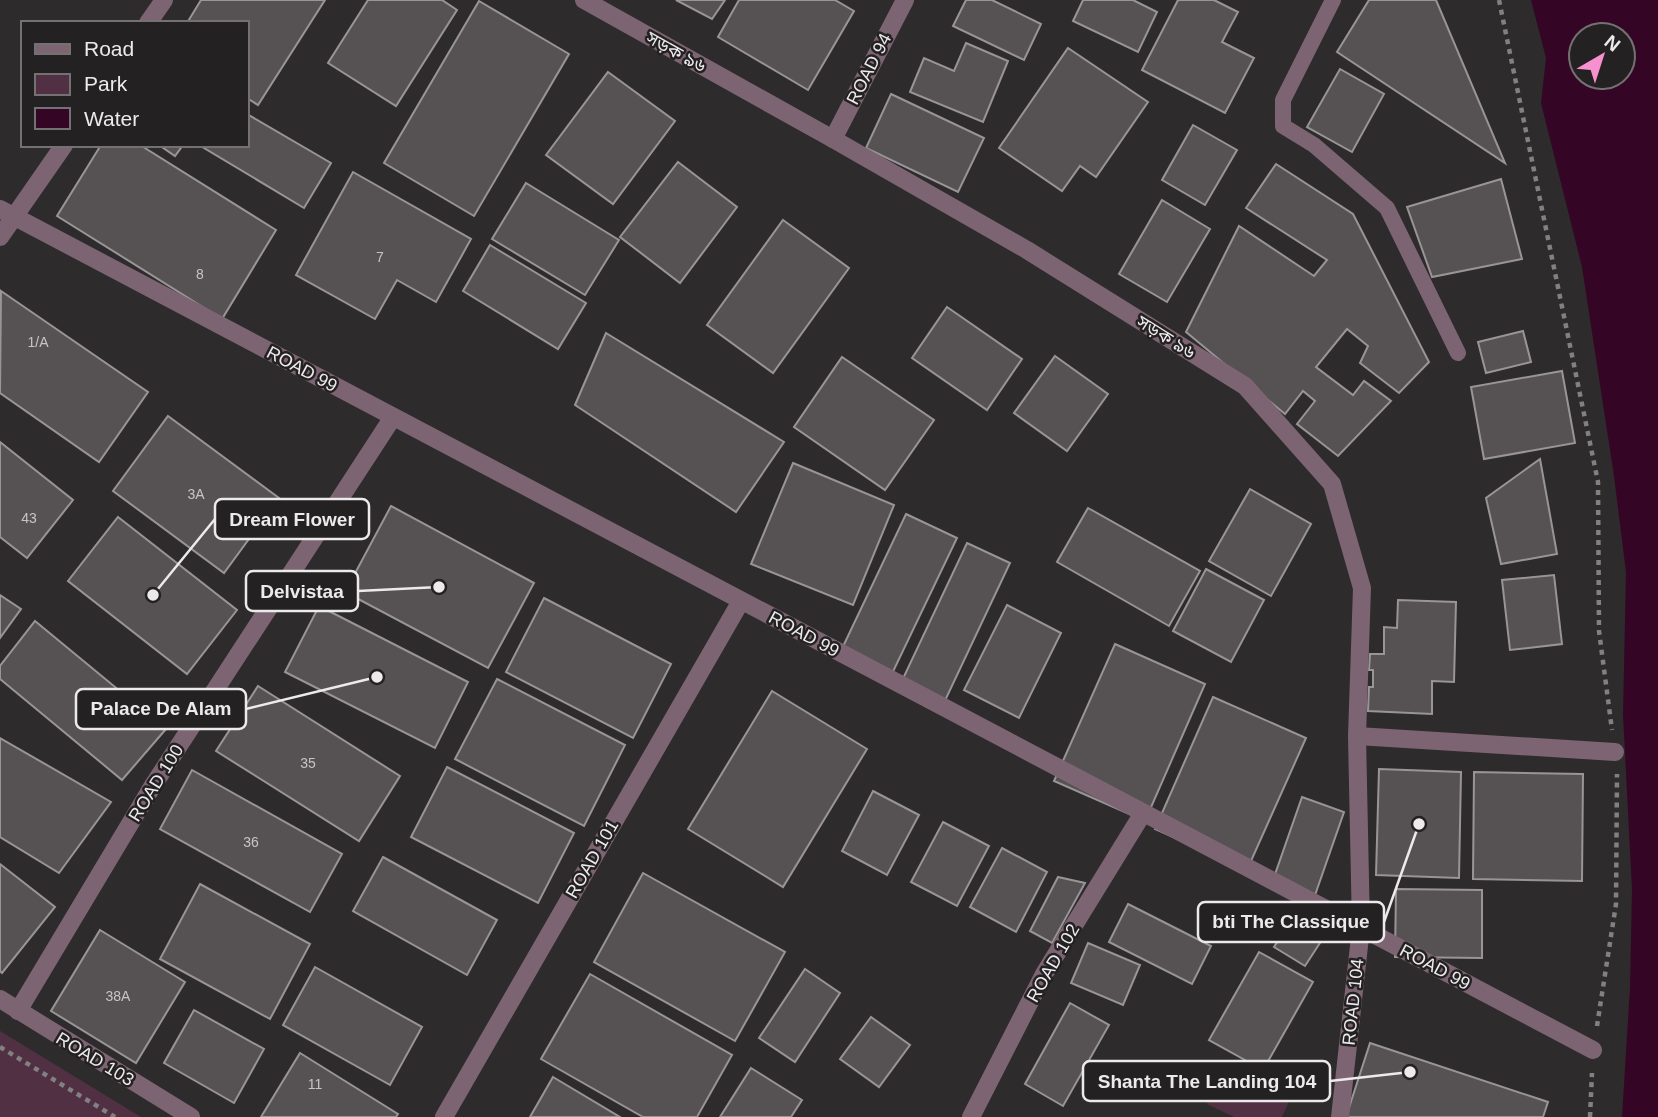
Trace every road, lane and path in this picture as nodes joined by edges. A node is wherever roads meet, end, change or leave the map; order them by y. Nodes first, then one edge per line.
1 (164, 0) edge
2 (584, 0) edge
3 (905, 0) edge
4 (1333, 0) edge
5 (1499, 0) edge
6 (149, 21) edge
7 (833, 139) junction
8 (62, 147) edge
9 (7, 214) edge
10 (0, 237) edge
11 (1458, 353) dead end
12 (393, 417) junction
13 (740, 601) junction
14 (1357, 736) junction
15 (1615, 752) junction
16 (1143, 813) junction
17 (1361, 928) junction
18 (0, 999) edge
19 (18, 1012) junction
20 (0, 1047) edge
21 (1593, 1050) junction
22 (115, 1117) edge
23 (191, 1117) edge
24 (444, 1117) edge
25 (971, 1117) edge
26 (1340, 1117) edge
27 (1590, 1117) edge

1 - 6 street
2 - 7 street, সড়ক ৯৬
3 - 7 street, ROAD 94
4 - 11 lane
5 - 15 path
7 - 14 street, সড়ক ৯৬
8 - 9 street
9 - 10 street
9 - 12 street, ROAD 99
12 - 13 street, ROAD 99
12 - 19 street, ROAD 100
13 - 16 street, ROAD 99
13 - 24 street, ROAD 101
14 - 15 street
14 - 17 street, সড়ক ৯৬
15 - 21 path
16 - 17 street, ROAD 99
16 - 25 street, ROAD 102
17 - 21 street, ROAD 99
17 - 26 street, ROAD 104
18 - 19 street, ROAD 103
19 - 23 street, ROAD 103
20 - 22 path
21 - 27 path

